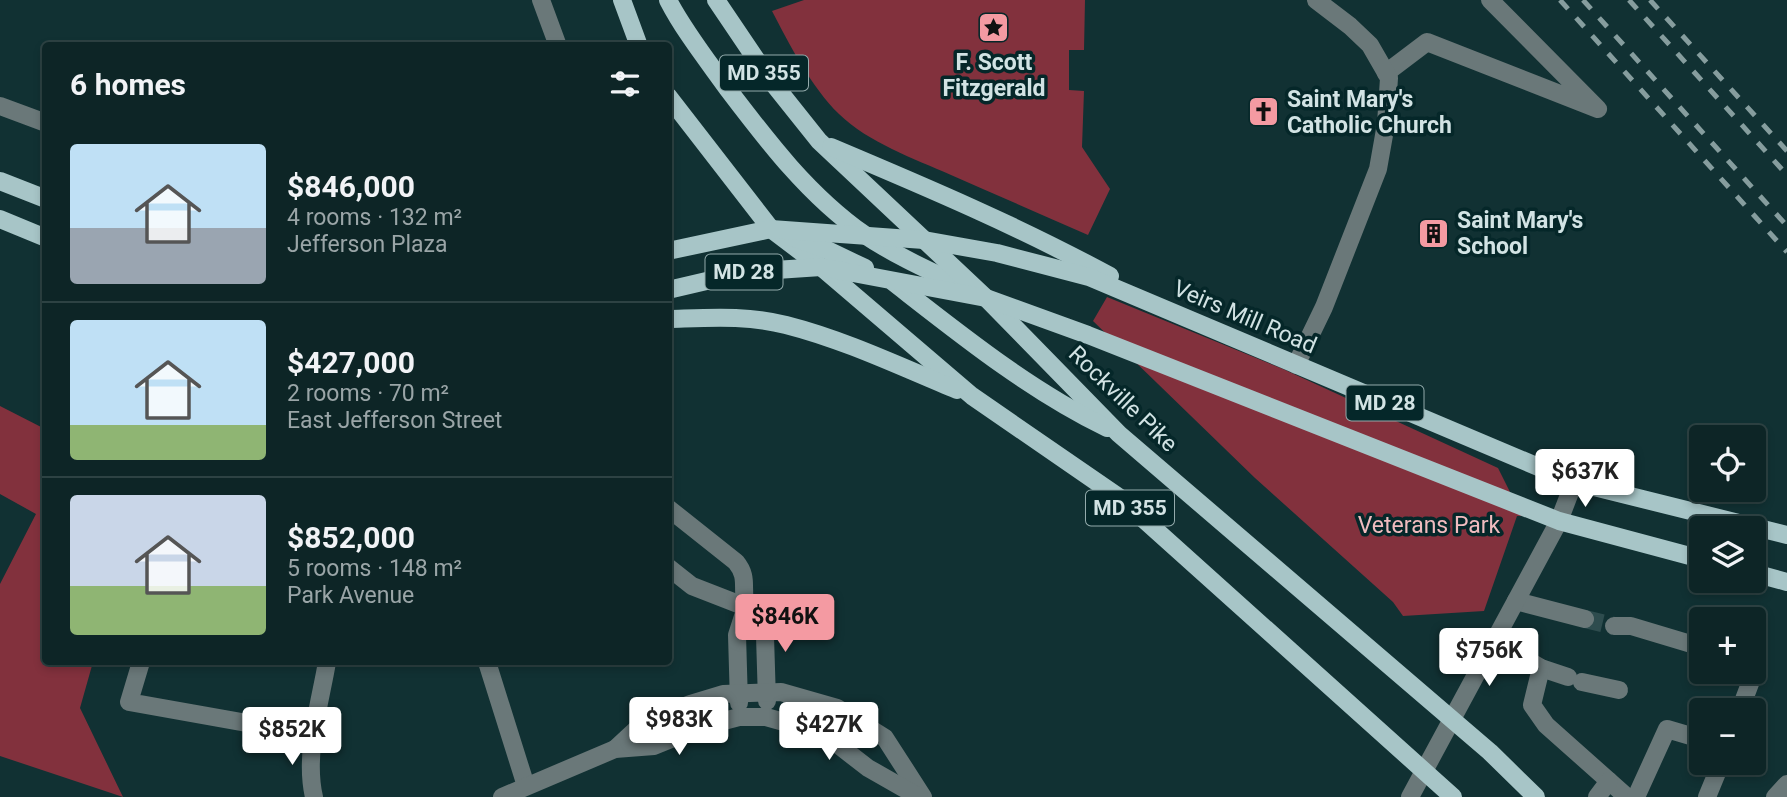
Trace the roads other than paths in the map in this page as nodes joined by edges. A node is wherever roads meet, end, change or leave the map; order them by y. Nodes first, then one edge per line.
1 (541, 0) edge
2 (622, 0) edge
3 (668, 0) edge
4 (716, 0) edge
5 (1316, 0) edge
6 (1489, 0) edge
7 (557, 42) edge
8 (638, 42) edge
9 (1387, 73) junction
10 (672, 101) edge
11 (0, 106) edge
12 (42, 122) edge
13 (818, 141) junction
14 (0, 181) edge
15 (42, 197) edge
16 (0, 219) edge
17 (771, 229) junction
18 (864, 234) junction
19 (42, 236) edge
20 (924, 240) junction
21 (672, 250) edge
22 (821, 267) junction
23 (890, 279) junction
24 (672, 288) edge
25 (986, 298) junction
26 (672, 319) edge
27 (1196, 323) junction
28 (1296, 365) junction
29 (972, 396) junction
30 (1119, 434) junction
31 (1574, 482) junction
32 (672, 511) edge
33 (1559, 521) junction
34 (1787, 535) edge
35 (1689, 556) edge
36 (672, 569) edge
37 (1766, 576) edge
38 (1787, 582) edge
39 (1516, 601) junction
40 (747, 607) junction
41 (1585, 619) tunnel mouth
42 (1614, 626) tunnel mouth
43 (1494, 640) junction
44 (1689, 643) edge
45 (140, 665) edge
46 (326, 665) edge
47 (488, 665) edge
48 (1541, 668) junction
49 (1619, 690) dead end
50 (767, 691) junction
51 (738, 693) junction
52 (739, 717) junction
53 (766, 717) junction
54 (1451, 719) junction
55 (1689, 735) edge
56 (314, 736) junction
57 (615, 750) junction
58 (1423, 770) junction
59 (1716, 775) edge
60 (1609, 781) junction
61 (1787, 784) edge
62 (526, 786) junction
63 (314, 797) edge
64 (502, 797) edge
65 (921, 797) edge
66 (1410, 797) edge
67 (1453, 797) edge
68 (1536, 797) edge
69 (1597, 797) edge
70 (1627, 797) edge
71 (1636, 797) edge
72 (1707, 797) edge
73 (1775, 797) edge

1 - 7 street
2 - 8 main road
3 - 18 main road
4 - 13 main road, Rockville Pike / MD 355
5 - 9 street
6 - 9 street
9 - 28 street
10 - 17 main road, MD 355
11 - 12 street
13 - 20 main road, Rockville Pike / MD 355
13 - 27 main road
14 - 15 main road
16 - 19 main road
17 - 18 main road, Veirs Mill Road / MD 28
17 - 21 main road, Veirs Mill Road / MD 28
17 - 22 main road, MD 355
17 - 23 main road
18 - 20 main road, Veirs Mill Road / MD 28
18 - 25 main road
20 - 25 main road, Rockville Pike / MD 355
20 - 27 main road, Veirs Mill Road / MD 28
22 - 23 main road, MD 28
22 - 24 main road, MD 28
22 - 29 main road, MD 355
23 - 25 main road, MD 28
23 - 30 main road
25 - 30 main road, Rockville Pike / MD 355
25 - 33 main road, MD 28
26 - 29 main road
27 - 28 main road, Veirs Mill Road / MD 28
28 - 31 main road, Veirs Mill Road / MD 28
29 - 58 main road, MD 355
30 - 54 main road, Rockville Pike / MD 355
31 - 33 street
31 - 34 main road, Veirs Mill Road / MD 28
32 - 40 street
33 - 35 main road, MD 28
33 - 39 street
36 - 40 street
37 - 38 main road
39 - 41 street
39 - 43 street
40 - 50 street
40 - 51 street
42 - 44 street
43 - 48 street
43 - 54 street
45 - 56 street
46 - 56 street
47 - 62 street
48 - 49 street
48 - 60 street
50 - 51 street
50 - 53 street
50 - 65 street
51 - 52 street
51 - 57 street
52 - 53 street
52 - 57 street
53 - 65 street
54 - 58 street
54 - 68 main road, Rockville Pike / MD 355
55 - 71 street
56 - 63 street
57 - 62 street
58 - 66 street
58 - 67 main road, MD 355
59 - 72 street
60 - 69 street
60 - 70 street
61 - 73 street
62 - 64 street

